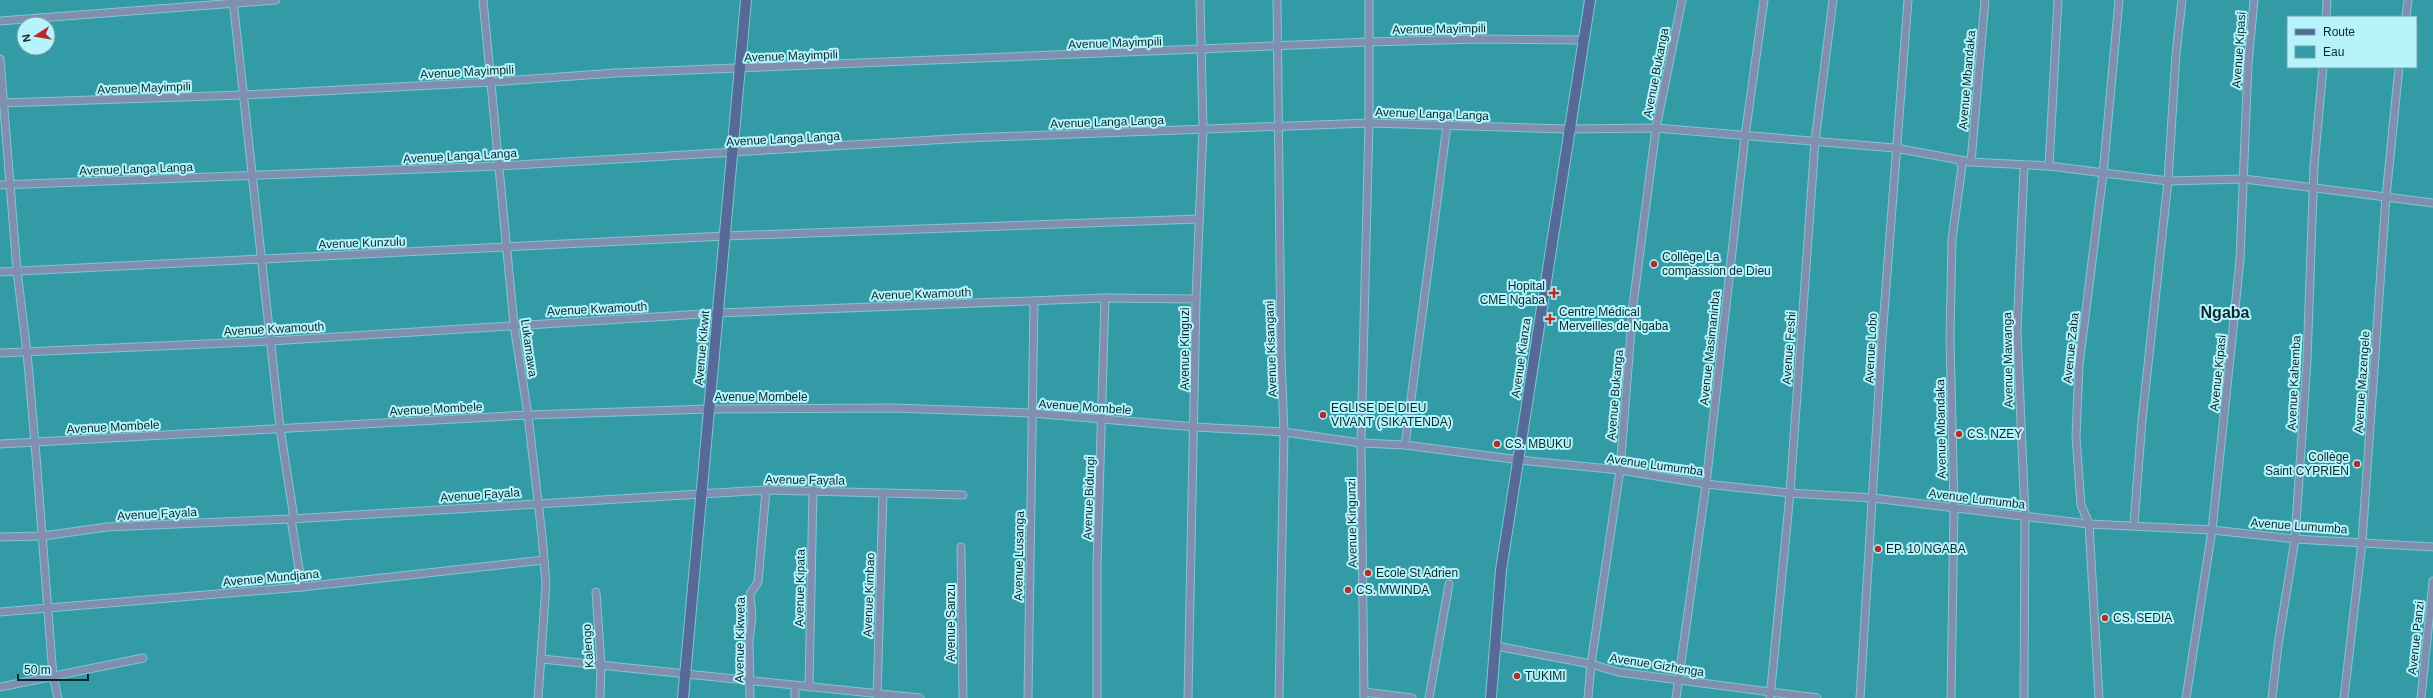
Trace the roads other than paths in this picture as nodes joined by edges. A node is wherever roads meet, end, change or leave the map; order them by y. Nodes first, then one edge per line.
1 (276, 0) edge
2 (483, 0) edge
3 (746, 0) edge
4 (1200, 0) edge
5 (1277, 0) edge
6 (1369, 0) edge
7 (1590, 0) edge
8 (1682, 0) edge
9 (1764, 0) edge
10 (1832, 0) edge
11 (1908, 0) edge
12 (1985, 0) edge
13 (2058, 0) edge
14 (2119, 0) edge
15 (2182, 0) edge
16 (2254, 0) edge
17 (2327, 0) edge
18 (2408, 0) edge
19 (233, 2) edge
20 (2326, 16) edge
21 (2406, 16) edge
22 (0, 21) edge
23 (1583, 40) junction
24 (1369, 42) junction
25 (1279, 46) junction
26 (1202, 50) junction
27 (0, 59) edge
28 (2323, 68) edge
29 (2399, 68) edge
30 (740, 70) junction
31 (491, 82) junction
32 (244, 95) junction
33 (2, 103) edge
34 (1369, 123) junction
35 (1447, 125) junction
36 (1279, 126) junction
37 (1656, 128) junction
38 (1203, 129) junction
39 (1568, 129) junction
40 (1745, 136) junction
41 (1815, 141) junction
42 (1895, 148) junction
43 (732, 153) junction
44 (1959, 160) junction
45 (1972, 162) junction
46 (499, 166) junction
47 (2024, 166) junction
48 (2049, 166) junction
49 (2103, 174) junction
50 (253, 176) junction
51 (2244, 179) junction
52 (2168, 181) junction
53 (11, 184) junction
54 (0, 185) edge
55 (2314, 188) junction
56 (2386, 197) junction
57 (2433, 203) edge
58 (1199, 219) junction
59 (725, 236) junction
60 (508, 248) junction
61 (261, 258) junction
62 (16, 271) junction
63 (0, 272) edge
64 (1105, 298) junction
65 (1196, 299) junction
66 (1034, 302) junction
67 (718, 313) junction
68 (514, 325) junction
69 (272, 341) junction
70 (27, 352) junction
71 (0, 353) edge
72 (709, 409) junction
73 (1032, 414) junction
74 (528, 415) junction
75 (1102, 418) junction
76 (1195, 427) junction
77 (280, 428) junction
78 (1284, 432) junction
79 (35, 443) junction
80 (1361, 443) junction
81 (0, 444) edge
82 (1405, 445) junction
83 (1520, 460) junction
84 (1620, 470) junction
85 (1706, 484) junction
86 (766, 490) junction
87 (813, 490) junction
88 (702, 493) junction
89 (884, 493) junction
90 (1790, 493) junction
91 (963, 495) dead end
92 (1873, 498) junction
93 (538, 502) junction
94 (1954, 507) junction
95 (2025, 515) junction
96 (292, 518) junction
97 (2089, 524) junction
98 (2134, 524) junction
99 (2212, 530) junction
100 (43, 536) junction
101 (0, 537) edge
102 (2295, 539) junction
103 (2362, 542) junction
104 (961, 547) dead end
105 (2433, 547) edge
106 (544, 560) junction
107 (2433, 581) edge
108 (1450, 584) dead end
109 (302, 587) junction
110 (596, 592) dead end
111 (48, 609) junction
112 (0, 612) edge
113 (1496, 646) junction
114 (143, 658) dead end
115 (542, 659) junction
116 (601, 664) junction
117 (1590, 664) junction
118 (685, 673) junction
119 (53, 676) junction
120 (750, 681) junction
121 (1678, 681) junction
122 (795, 686) junction
123 (0, 687) edge
124 (809, 687) junction
125 (1364, 695) edge
126 (1770, 695) edge
127 (877, 696) edge
128 (58, 698) edge
129 (538, 698) edge
130 (600, 698) edge
131 (683, 698) edge
132 (750, 698) edge
133 (796, 698) edge
134 (920, 698) edge
135 (963, 698) edge
136 (1028, 698) edge
137 (1097, 698) edge
138 (1188, 698) edge
139 (1279, 698) edge
140 (1412, 698) edge
141 (1429, 698) edge
142 (1491, 698) edge
143 (1588, 698) edge
144 (1676, 698) edge
145 (1817, 698) edge
146 (1860, 698) edge
147 (1950, 698) edge
148 (2024, 698) edge
149 (2098, 698) edge
150 (2186, 698) edge
151 (2272, 698) edge
152 (2344, 698) edge
153 (2421, 698) edge

1 - 19 street
2 - 31 street, Lukamawa
3 - 30 street, Avenue Kikwit
4 - 26 street, Avenue Kinguzi
5 - 25 street, Avenue Kisangani
6 - 24 street, Avenue Kingunzi
7 - 23 street, Avenue Kianza
8 - 37 street, Avenue Bukanga
9 - 40 street, Avenue Masimaninba
10 - 41 street, Avenue Feshi
11 - 42 street, Avenue Lobo
12 - 45 street, Avenue Mbandaka
13 - 48 street
14 - 49 street, Avenue Zaba
15 - 52 street
16 - 51 street, Avenue Kipasi
17 - 20 street
18 - 21 street
19 - 22 street
19 - 32 street
23 - 24 street, Avenue Mayimpili
23 - 39 street, Avenue Kianza
24 - 25 street, Avenue Mayimpili
24 - 34 street, Avenue Kingunzi
25 - 26 street, Avenue Mayimpili
25 - 36 street, Avenue Kisangani
26 - 30 street, Avenue Mayimpili
26 - 38 street, Avenue Kinguzi
27 - 33 street
28 - 55 street, Avenue Kahemba
29 - 56 street, Avenue Mazengele
30 - 31 street, Avenue Mayimpili
30 - 43 street, Avenue Kikwit
31 - 32 street, Avenue Mayimpili
31 - 46 street, Lukamawa
32 - 33 street, Avenue Mayimpili
32 - 50 street
33 - 53 street
34 - 35 street, Avenue Langa Langa
34 - 36 street, Avenue Langa Langa
34 - 80 street, Avenue Kingunzi
35 - 39 street, Avenue Langa Langa
35 - 82 street
36 - 38 street, Avenue Langa Langa
36 - 78 street, Avenue Kisangani
37 - 39 street, Avenue Langa Langa
37 - 40 street, Avenue Langa Langa
37 - 84 street, Avenue Bukanga
38 - 43 street, Avenue Langa Langa
38 - 58 street, Avenue Kinguzi
39 - 83 street, Avenue Kianza
40 - 41 street, Avenue Langa Langa
40 - 85 street, Avenue Masimaninba
41 - 42 street, Avenue Langa Langa
41 - 90 street, Avenue Feshi
42 - 44 street, Avenue Langa Langa
42 - 92 street, Avenue Lobo
43 - 46 street, Avenue Langa Langa
43 - 59 street, Avenue Kikwit
44 - 45 street, Avenue Langa Langa
44 - 94 street, Avenue Mbandaka
45 - 47 street, Avenue Langa Langa
46 - 50 street, Avenue Langa Langa
46 - 60 street, Lukamawa
47 - 48 street, Avenue Langa Langa
47 - 95 street, Avenue Mawanga
48 - 49 street, Avenue Langa Langa
49 - 52 street, Avenue Langa Langa
49 - 97 street, Avenue Zaba
50 - 53 street, Avenue Langa Langa
50 - 61 street
51 - 52 street, Avenue Langa Langa
51 - 55 street, Avenue Langa Langa
51 - 99 street, Avenue Kipasi
52 - 98 street
53 - 54 street, Avenue Langa Langa
53 - 62 street
55 - 56 street, Avenue Langa Langa
55 - 102 street, Avenue Kahemba
56 - 57 street, Avenue Langa Langa
56 - 103 street, Avenue Mazengele
58 - 59 street
58 - 65 street, Avenue Kinguzi
59 - 60 street, Avenue Kunzulu
59 - 67 street, Avenue Kikwit
60 - 61 street, Avenue Kunzulu
60 - 68 street, Lukamawa
61 - 62 street, Avenue Kunzulu
61 - 69 street
62 - 63 street, Avenue Kunzulu
62 - 70 street
64 - 65 street, Avenue Kwamouth
64 - 66 street, Avenue Kwamouth
64 - 75 street, Avenue Bidungi
65 - 76 street, Avenue Kinguzi
66 - 67 street, Avenue Kwamouth
66 - 73 street, Avenue Lusanga
67 - 68 street, Avenue Kwamouth
67 - 72 street, Avenue Kikwit
68 - 69 street, Avenue Kwamouth
68 - 74 street, Lukamawa
69 - 70 street, Avenue Kwamouth
69 - 77 street
70 - 71 street, Avenue Kwamouth
70 - 79 street
72 - 73 street, Avenue Mombele
72 - 74 street, Avenue Mombele
72 - 88 street, Avenue Kikwit
73 - 75 street, Avenue Mombele
73 - 136 street, Avenue Lusanga
74 - 77 street, Avenue Mombele
74 - 93 street, Lukamawa
75 - 76 street, Avenue Mombele
75 - 137 street, Avenue Bidungi
76 - 78 street, Avenue Mombele
76 - 138 street, Avenue Kinguzi
77 - 79 street, Avenue Mombele
77 - 96 street
78 - 80 street, Avenue Mombele
78 - 139 street, Avenue Kisangani
79 - 81 street, Avenue Mombele
79 - 100 street
80 - 82 street, Avenue Mombele
80 - 125 street, Avenue Kingunzi
82 - 83 street, Avenue Mombele
83 - 84 street, Avenue Lumumba
83 - 113 street, Avenue Kianza
84 - 85 street, Avenue Lumumba
84 - 117 street, Avenue Bukanga
85 - 90 street, Avenue Lumumba
85 - 121 street, Avenue Masimaninba
86 - 87 street, Avenue Fayala
86 - 88 street, Avenue Fayala
86 - 120 street, Avenue Kikweta
87 - 89 street, Avenue Fayala
87 - 124 street, Avenue Kipata
88 - 93 street, Avenue Fayala
88 - 118 street, Avenue Kikwit
89 - 91 street, Avenue Fayala
89 - 127 street, Avenue Kimbao
90 - 92 street, Avenue Lumumba
90 - 126 street, Avenue Feshi
92 - 94 street, Avenue Lumumba
92 - 146 street, Avenue Lobo
93 - 96 street, Avenue Fayala
93 - 106 street, Lukamawa
94 - 95 street, Avenue Lumumba
94 - 147 street, Avenue Mbandaka
95 - 97 street, Avenue Lumumba
95 - 148 street, Avenue Mawanga
96 - 100 street, Avenue Fayala
96 - 109 street
97 - 98 street, Avenue Lumumba
97 - 149 street, Avenue Zaba
98 - 99 street, Avenue Lumumba
99 - 102 street, Avenue Lumumba
99 - 150 street, Avenue Kipasi
100 - 101 street, Avenue Fayala
100 - 111 street
102 - 103 street, Avenue Lumumba
102 - 151 street, Avenue Kahemba
103 - 105 street, Avenue Lumumba
103 - 152 street, Avenue Mazengele
104 - 135 street, Avenue Sanzu
106 - 109 street, Avenue Mundjana
106 - 115 street, Lukamawa
107 - 153 street, Avenue Panzi
108 - 141 street
109 - 111 street, Avenue Mundjana
110 - 116 street, Kalengo
111 - 112 street, Avenue Mundjana
111 - 119 street
113 - 117 street, Avenue Gizhenga
113 - 142 street, Avenue Kianza
114 - 119 street
115 - 116 street
115 - 129 street, Lukamawa
116 - 118 street
116 - 130 street, Kalengo
117 - 121 street, Avenue Gizhenga
117 - 143 street, Avenue Bukanga
118 - 120 street
118 - 131 street, Avenue Kikwit
119 - 123 street
119 - 128 street
120 - 122 street
120 - 132 street, Avenue Kikweta
121 - 126 street, Avenue Gizhenga
121 - 144 street, Avenue Masimaninba
122 - 124 street
122 - 133 street
124 - 127 street
125 - 140 street
126 - 145 street, Avenue Gizhenga
127 - 134 street

